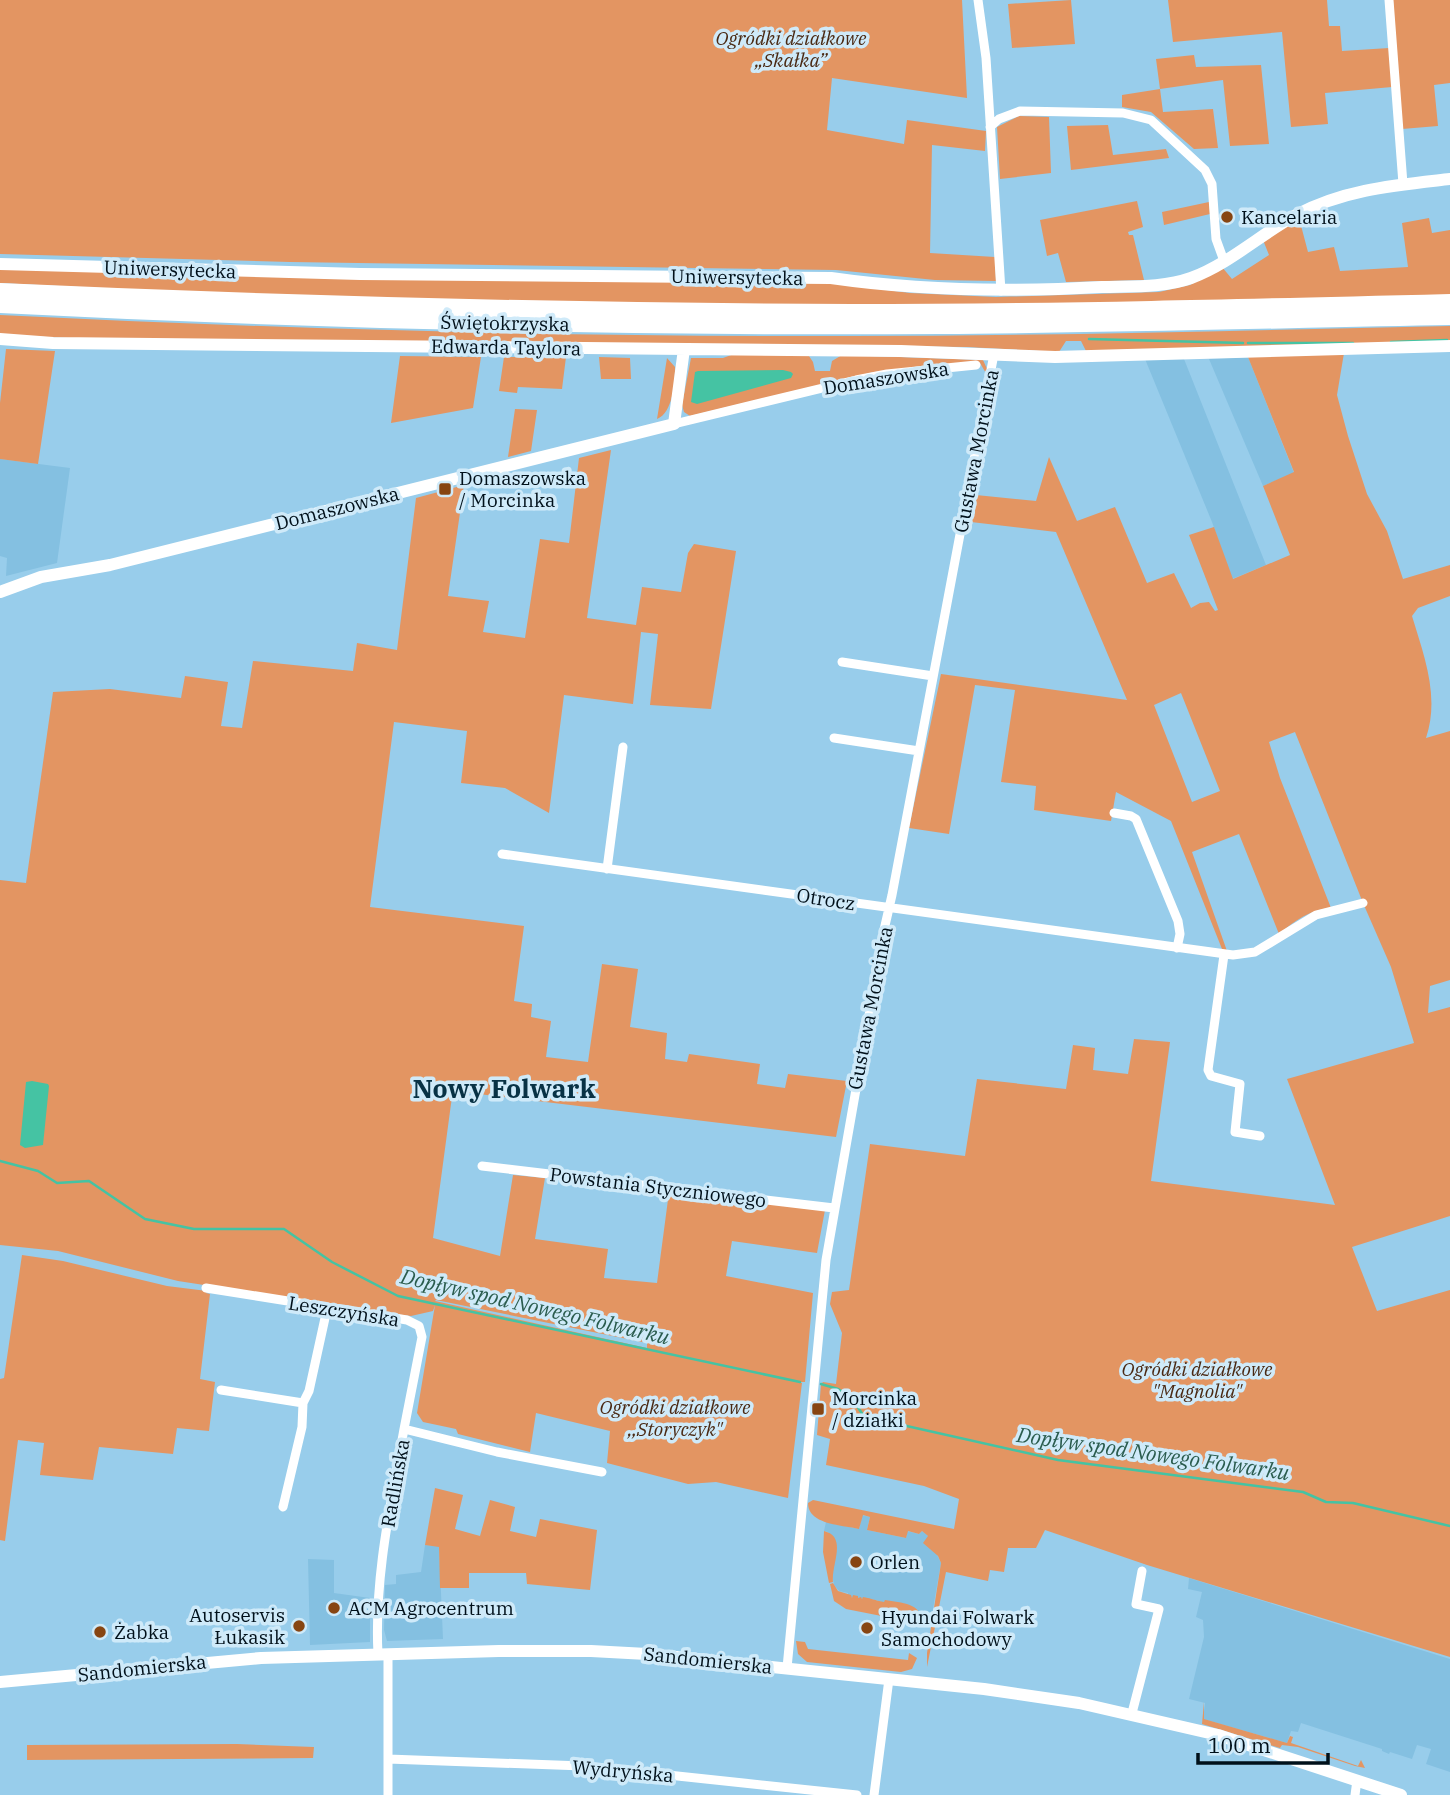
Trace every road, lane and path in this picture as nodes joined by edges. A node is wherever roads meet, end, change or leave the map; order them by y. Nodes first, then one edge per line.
1 (978, 0) edge
2 (1389, 0) edge
3 (990, 127) junction
4 (1450, 178) edge
5 (1403, 184) junction
6 (1224, 261) junction
7 (0, 264) edge
8 (0, 291) edge
9 (1001, 291) junction
10 (1450, 302) edge
11 (0, 305) edge
12 (1450, 317) edge
13 (1009, 318) junction
14 (0, 339) edge
15 (1450, 346) edge
16 (684, 349) junction
17 (994, 354) junction
18 (976, 365) dead end
19 (674, 425) junction
20 (0, 592) edge
21 (842, 663) dead end
22 (933, 676) junction
23 (834, 738) dead end
24 (623, 747) dead end
25 (919, 751) junction
26 (1114, 813) dead end
27 (502, 854) dead end
28 (607, 869) junction
29 (1363, 903) dead end
30 (889, 909) junction
31 (1178, 948) junction
32 (1228, 955) junction
33 (1260, 1136) dead end
34 (482, 1166) dead end
35 (834, 1209) junction
36 (206, 1288) dead end
37 (327, 1309) junction
38 (221, 1390) dead end
39 (303, 1403) junction
40 (404, 1429) junction
41 (602, 1472) dead end
42 (283, 1507) dead end
43 (1142, 1572) dead end
44 (383, 1654) junction
45 (787, 1668) junction
46 (889, 1679) junction
47 (0, 1682) edge
48 (1132, 1713) junction
49 (387, 1759) junction
50 (1357, 1780) junction
51 (388, 1795) edge
52 (857, 1795) edge
53 (874, 1795) edge
54 (1354, 1795) edge
55 (1401, 1795) edge

1 - 3 street
2 - 5 street
3 - 6 street
3 - 9 street
4 - 5 street, Uniwersytecka
5 - 6 street, Uniwersytecka
6 - 9 street, Uniwersytecka
7 - 9 street, Uniwersytecka
8 - 13 highway, Świętokrzyska
10 - 13 highway
11 - 13 highway, Świętokrzyska
12 - 13 highway
14 - 16 street, Edwarda Taylora
15 - 17 street, Edwarda Taylora
16 - 17 street, Edwarda Taylora
16 - 19 street
17 - 22 street, Gustawa Morcinka
18 - 19 street, Domaszowska
19 - 20 street, Domaszowska
21 - 22 street
22 - 25 street, Gustawa Morcinka
23 - 25 street
24 - 28 street
25 - 30 street, Gustawa Morcinka
26 - 31 street
27 - 28 street, Otrocz
28 - 30 street, Otrocz
29 - 32 street
30 - 31 street, Otrocz
30 - 35 street, Gustawa Morcinka
31 - 32 street, Otrocz
32 - 33 street
34 - 35 street, Powstania Styczniowego
35 - 45 street, Gustawa Morcinka
36 - 37 street, Leszczyńska
37 - 39 street
37 - 40 street, Leszczyńska
38 - 39 street
39 - 42 street
40 - 41 street, Radlińska
40 - 44 street, Radlińska
43 - 48 street
44 - 45 street, Sandomierska
44 - 47 street, Sandomierska
44 - 49 street, Radlińska
45 - 46 street, Sandomierska
46 - 48 street, Sandomierska
46 - 53 street
48 - 50 street, Sandomierska
49 - 51 street, Radlińska
49 - 52 street, Wydryńska
50 - 54 street
50 - 55 street, Sandomierska

